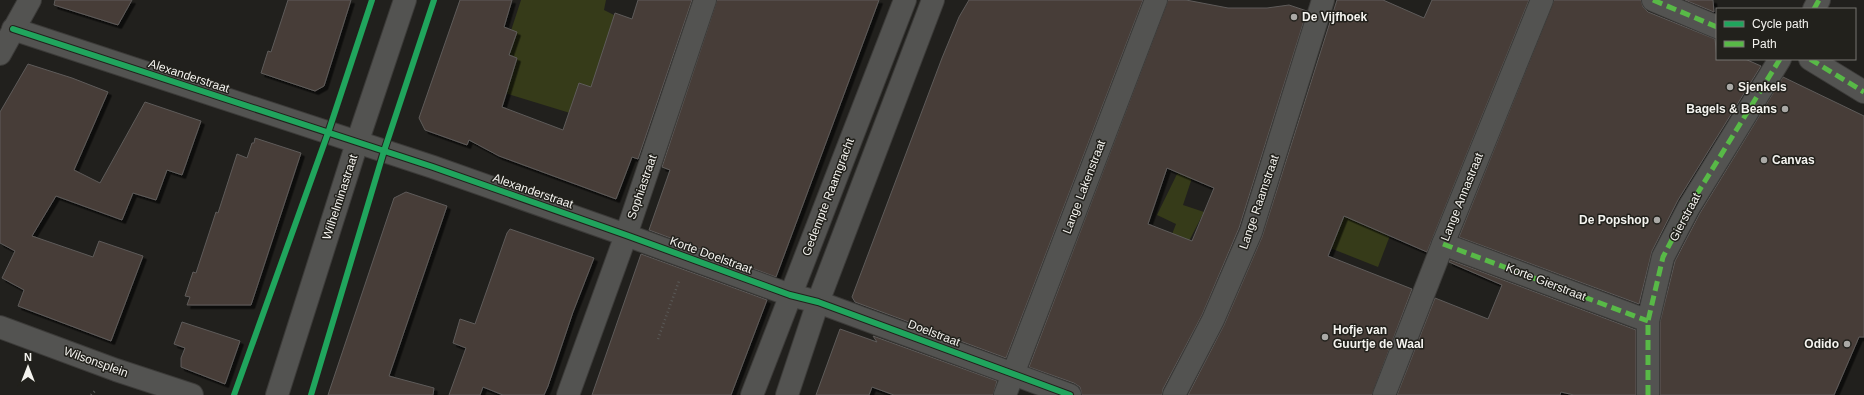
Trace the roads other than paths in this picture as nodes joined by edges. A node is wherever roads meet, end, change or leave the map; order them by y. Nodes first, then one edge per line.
1 (30, 0) edge
2 (405, 0) edge
3 (705, 0) edge
4 (905, 0) edge
5 (933, 0) edge
6 (1156, 0) edge
7 (1323, 0) edge
8 (1542, 0) edge
9 (1653, 0) edge
10 (1716, 28) edge
11 (14, 30) junction
12 (0, 54) edge
13 (1779, 60) edge
14 (1812, 60) edge
15 (1864, 92) edge
16 (357, 142) junction
17 (626, 235) junction
18 (1443, 244) junction
19 (790, 295) junction
20 (818, 302) junction
21 (1648, 321) junction
22 (0, 327) edge
23 (1013, 375) junction
24 (192, 395) edge
25 (277, 395) edge
26 (568, 395) edge
27 (752, 395) edge
28 (787, 395) edge
29 (1005, 395) edge
30 (1070, 395) edge
31 (1174, 395) edge
32 (1384, 395) edge
33 (1648, 395) edge

1 - 11 street
2 - 16 street, Wilhelminastraat
3 - 17 street, Sophiastraat
4 - 19 street, Gedempte Raamgracht
5 - 20 street
6 - 23 street, Lange Lakenstraat
7 - 31 street, Lange Raamstraat
8 - 18 street, Lange Annastraat
9 - 10 street
11 - 12 street
11 - 16 street, Alexanderstraat
13 - 21 street, Gierstraat
14 - 15 street
16 - 17 street, Alexanderstraat
16 - 25 street, Wilhelminastraat
17 - 19 street, Korte Doelstraat
17 - 26 street, Sophiastraat
18 - 21 street, Korte Gierstraat
18 - 32 street, Lange Annastraat
19 - 20 street, Doelstraat
19 - 27 street, Gedempte Raamgracht
20 - 23 street, Doelstraat
20 - 28 street
21 - 33 street, Gierstraat
22 - 24 street, Wilsonsplein
23 - 29 street, Lange Lakenstraat
23 - 30 street, Doelstraat

